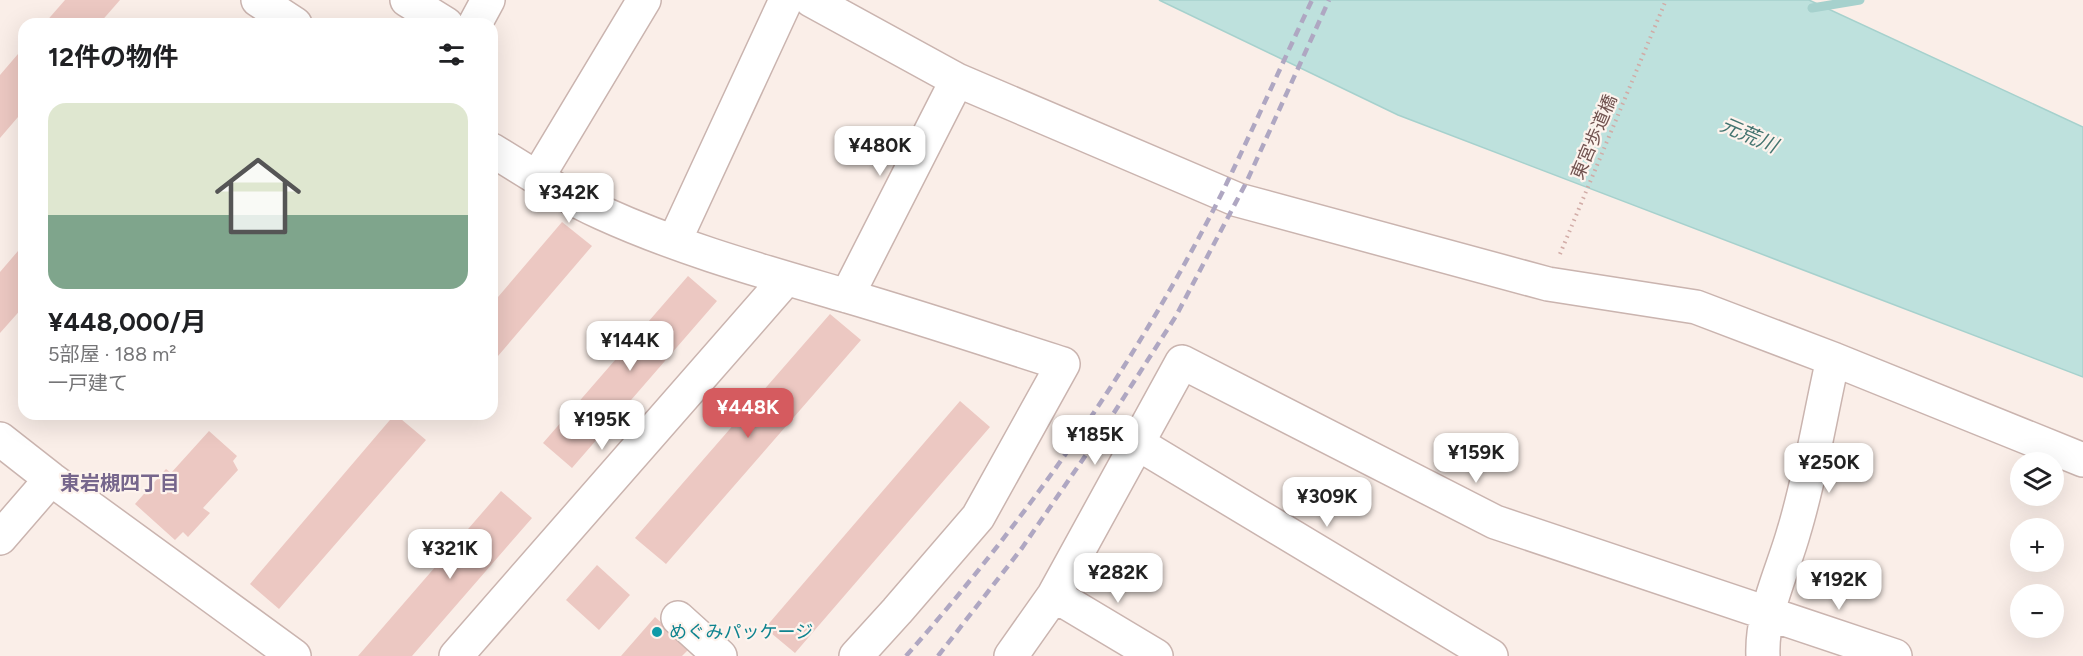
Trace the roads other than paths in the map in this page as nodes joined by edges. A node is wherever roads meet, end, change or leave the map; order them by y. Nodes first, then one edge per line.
1 (258, 0) edge
2 (407, 0) edge
3 (488, 0) edge
4 (644, 0) edge
5 (786, 0) edge
6 (811, 0) edge
7 (286, 18) edge
8 (436, 18) edge
9 (478, 18) edge
10 (957, 80) junction
11 (498, 154) edge
12 (537, 178) junction
13 (674, 242) junction
14 (786, 279) junction
15 (847, 296) junction
16 (1833, 359) junction
17 (0, 439) edge
18 (1137, 443) junction
19 (2083, 460) edge
20 (51, 479) junction
21 (0, 538) edge
22 (1054, 595) junction
23 (1768, 614) junction
24 (678, 618) dead end
25 (294, 656) edge
26 (456, 656) edge
27 (720, 656) edge
28 (856, 656) edge
29 (1011, 656) edge
30 (1156, 656) edge
31 (1491, 656) edge
32 (1763, 656) edge
33 (1895, 656) edge

1 - 7 street
2 - 8 street
3 - 9 street
4 - 12 street
5 - 13 street
6 - 10 street
10 - 15 street
10 - 16 street
11 - 12 street
12 - 13 street
13 - 14 street
14 - 15 street
14 - 26 street
15 - 28 street
16 - 19 street
16 - 23 street
17 - 20 street
18 - 22 street
18 - 23 street
18 - 31 street
20 - 21 street
20 - 25 street
22 - 29 street
22 - 30 street
23 - 32 street
23 - 33 street
24 - 27 street

